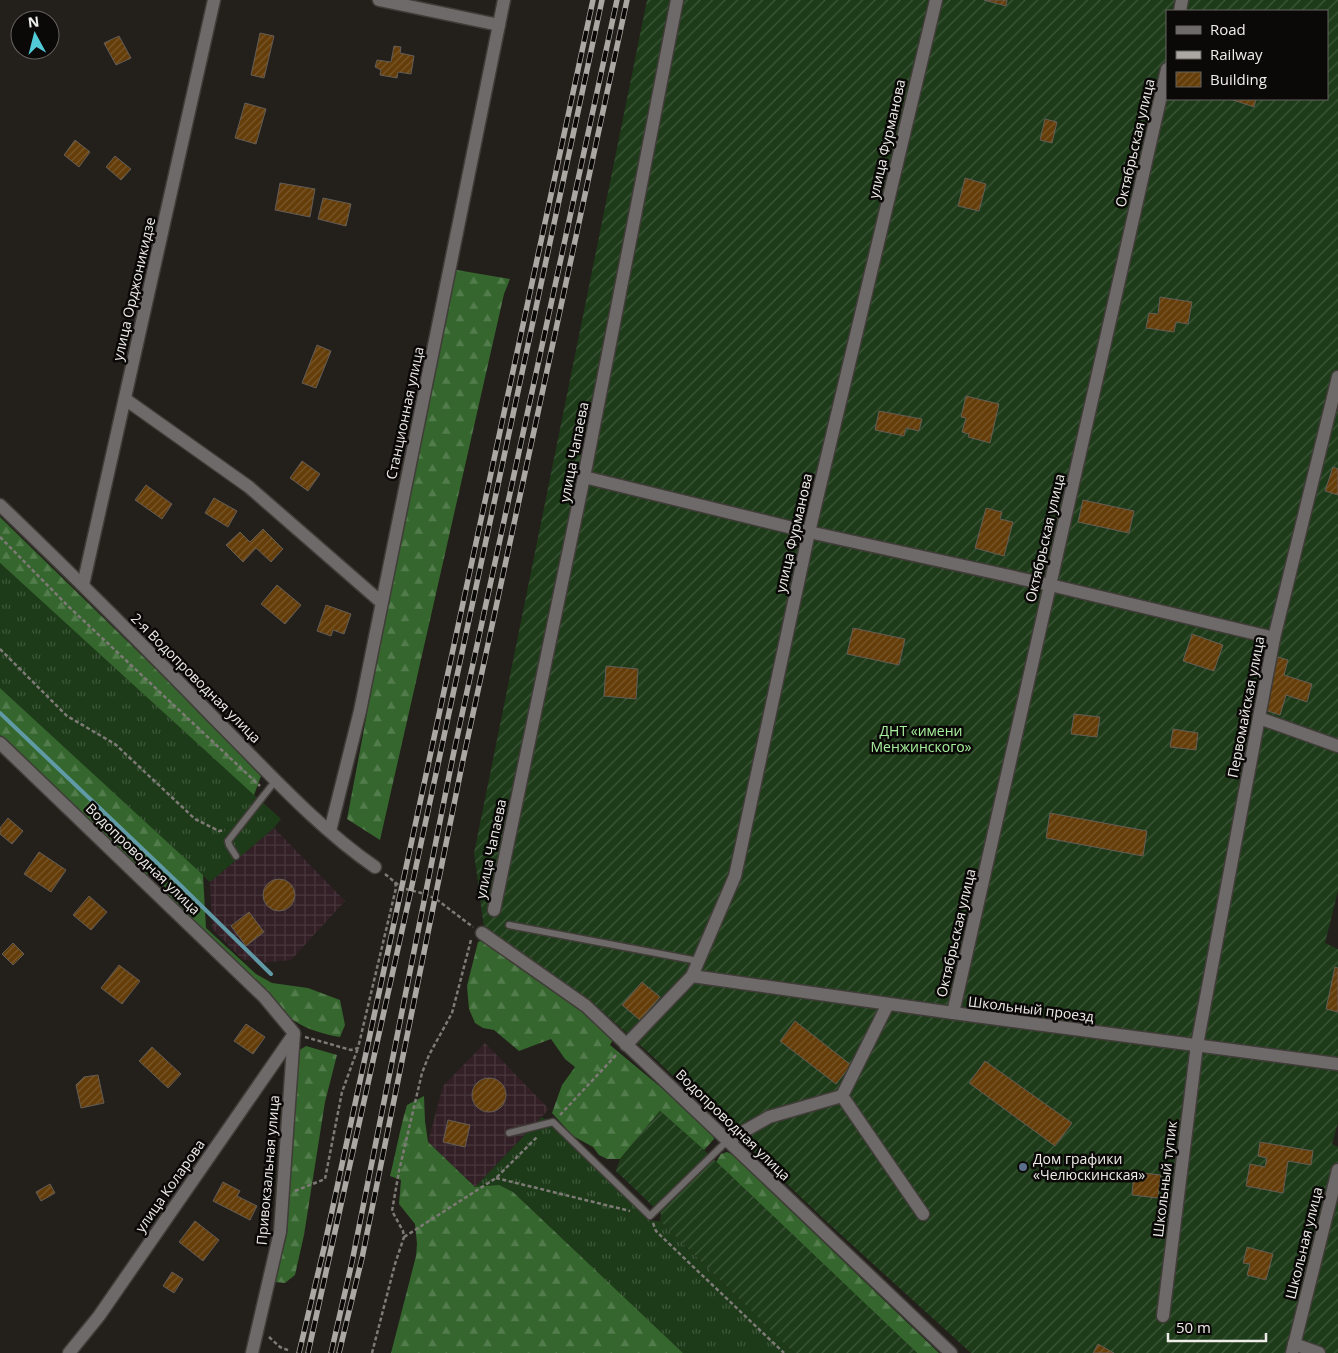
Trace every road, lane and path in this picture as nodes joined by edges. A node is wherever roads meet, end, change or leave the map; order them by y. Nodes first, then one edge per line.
1 (214, 0) edge
2 (380, 0) edge
3 (504, 0) edge
4 (677, 0) edge
5 (936, 0) edge
6 (499, 25) junction
7 (1166, 73) edge
8 (1338, 377) edge
9 (125, 399) junction
10 (584, 477) junction
11 (0, 505) edge
12 (808, 532) junction
13 (0, 537) edge
14 (83, 585) junction
15 (1050, 585) junction
16 (382, 602) junction
17 (1274, 638) junction
18 (0, 649) edge
19 (1259, 718) junction
20 (0, 743) edge
21 (1338, 746) edge
22 (276, 780) junction
23 (267, 791) junction
24 (236, 830) junction
25 (330, 831) junction
26 (236, 856) dead end
27 (375, 867) joint
28 (395, 881) junction
29 (494, 910) dead end
30 (508, 925) dead end
31 (476, 933) junction
32 (698, 961) junction
33 (692, 976) junction
34 (888, 1004) junction
35 (953, 1014) junction
36 (294, 1033) junction
37 (626, 1045) junction
38 (1196, 1045) junction
39 (358, 1048) junction
40 (1338, 1064) edge
41 (842, 1096) junction
42 (553, 1122) junction
43 (509, 1133) dead end
44 (727, 1140) junction
45 (1338, 1170) edge
46 (496, 1178) junction
47 (283, 1194) junction
48 (923, 1214) dead end
49 (650, 1216) junction
50 (404, 1238) junction
51 (1163, 1316) dead end
52 (280, 1347) dead end
53 (1293, 1349) edge
54 (290, 1351) dead end
55 (69, 1353) edge
56 (252, 1353) edge
57 (372, 1353) edge
58 (784, 1353) edge
59 (950, 1353) edge
60 (1319, 1353) edge

1 - 9 street, улица Орджоникидзе
2 - 6 street
3 - 6 street, Станционная улица
4 - 10 street, улица Чапаева
5 - 12 street, улица Фурманова
6 - 16 street, Станционная улица
7 - 15 street, Октябрьская улица
8 - 17 street, Первомайская улица
9 - 14 street, улица Орджоникидзе
9 - 16 street
10 - 12 street
10 - 29 street, улица Чапаева
11 - 14 street, 2-я Водопроводная улица
12 - 15 street
12 - 32 street, улица Фурманова
13 - 23 path
14 - 22 street, 2-я Водопроводная улица
15 - 17 street
15 - 35 street, Октябрьская улица
16 - 25 street, Станционная улица
17 - 19 street, Первомайская улица
18 - 24 path
19 - 21 street
19 - 38 street, Первомайская улица
20 - 36 street, Водопроводная улица
22 - 23 lane
22 - 25 street, 2-я Водопроводная улица
23 - 24 lane
24 - 26 lane
25 - 27 street, 2-я Водопроводная улица
27 - 28 path
28 - 31 path
28 - 39 path
30 - 32 lane
31 - 37 street, Водопроводная улица
31 - 50 path
32 - 33 street, улица Фурманова
33 - 34 street, Школьный проезд
33 - 37 street, улица Фурманова
34 - 35 street, Школьный проезд
34 - 41 street
35 - 38 street, Школьный проезд
36 - 39 path
36 - 47 street, Привокзальная улица
36 - 55 street, улица Коларова
37 - 42 path
37 - 44 street, Водопроводная улица
38 - 40 street, Школьный проезд
38 - 51 street, Школьный тупик
39 - 47 path
41 - 44 street
41 - 48 street
42 - 43 lane
42 - 46 path
42 - 49 lane
44 - 49 lane
44 - 59 street, Водопроводная улица
45 - 53 street, Школьная улица
46 - 49 path
46 - 50 path
47 - 56 street, Привокзальная улица
49 - 58 path
50 - 57 path
52 - 54 path
53 - 60 street

